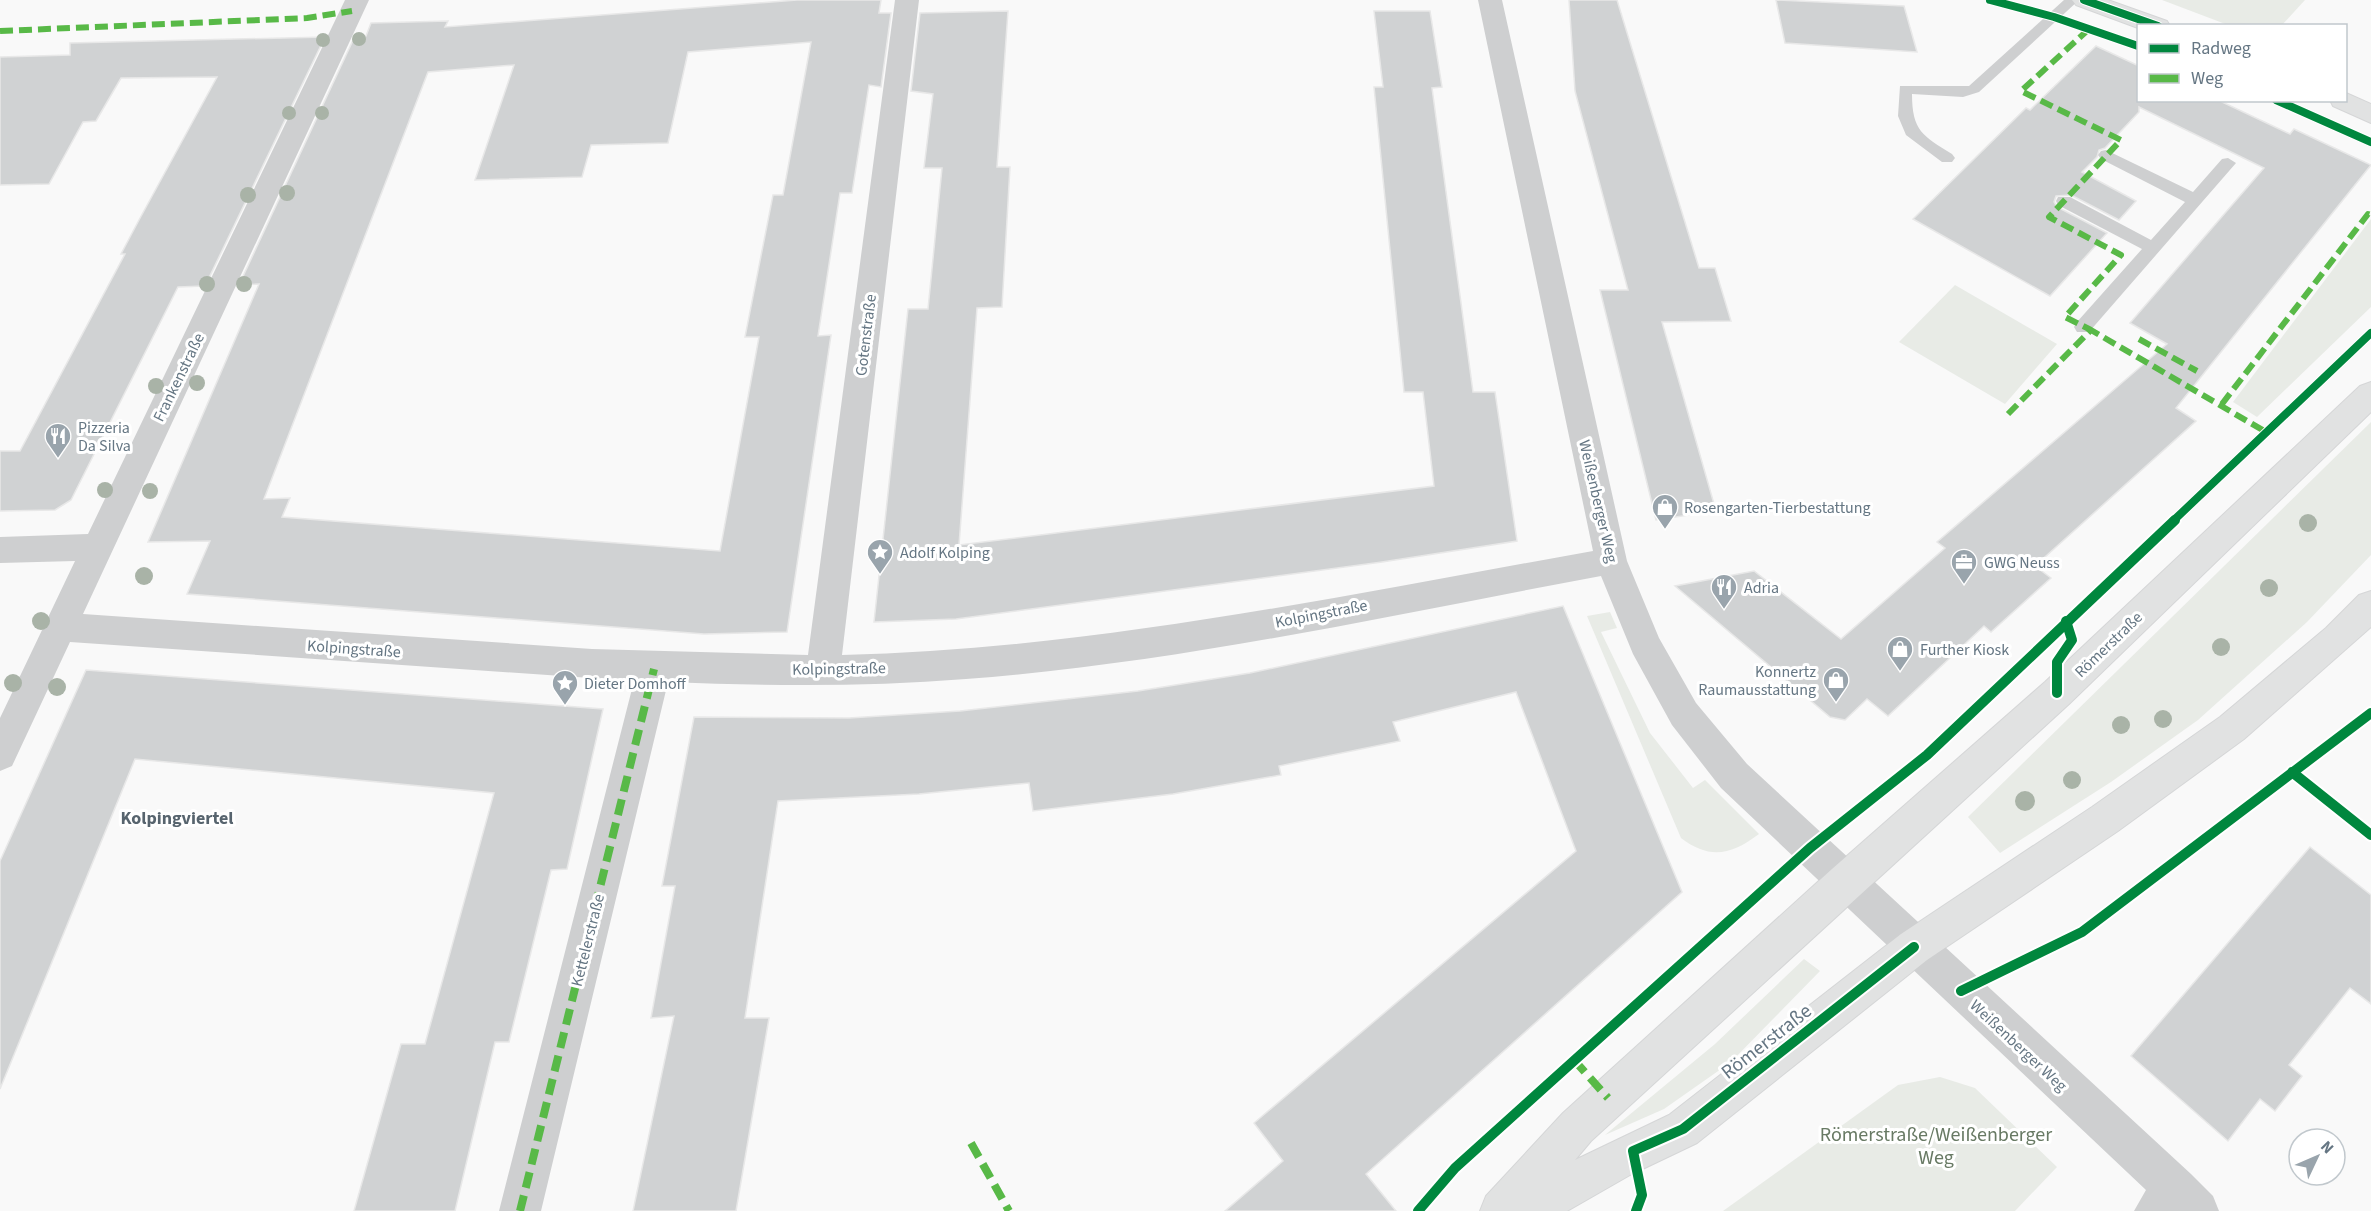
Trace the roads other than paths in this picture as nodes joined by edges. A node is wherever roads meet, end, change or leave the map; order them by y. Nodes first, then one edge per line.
1 (357, 0) edge
2 (908, 0) edge
3 (1490, 0) edge
4 (2072, 0) edge
5 (2084, 0) edge
6 (2152, 24) edge
7 (2346, 102) edge
8 (2371, 114) edge
9 (2106, 155) dead end
10 (1947, 158) dead end
11 (2228, 163) dead end
12 (2195, 200) junction
13 (2064, 201) dead end
14 (2153, 248) junction
15 (2083, 327) dead end
16 (2371, 394) edge
17 (97, 547) junction
18 (0, 550) edge
19 (1611, 561) junction
20 (2371, 605) edge
21 (60, 627) junction
22 (654, 669) junction
23 (823, 670) junction
24 (0, 755) edge
25 (1845, 882) junction
26 (1914, 947) junction
27 (2176, 1204) edge
28 (520, 1211) edge
29 (1501, 1211) edge
30 (1526, 1211) edge

1 - 17 street, Frankenstraße
2 - 23 street, Gotenstraße
3 - 19 street, Weißenberger Weg
4 - 10 lane
5 - 6 street
7 - 8 street
9 - 12 lane
11 - 12 lane
12 - 14 lane
13 - 14 lane
14 - 15 lane
16 - 25 street, Römerstraße
17 - 18 street
17 - 21 street, Frankenstraße
19 - 23 street, Kolpingstraße
19 - 25 street, Weißenberger Weg
20 - 26 street, Römerstraße
21 - 22 street, Kolpingstraße
21 - 24 street, Frankenstraße
22 - 23 street, Kolpingstraße
22 - 28 street, Kettelerstraße
25 - 26 street, Weißenberger Weg
25 - 29 street, Römerstraße
26 - 27 street, Weißenberger Weg
26 - 30 street, Römerstraße

